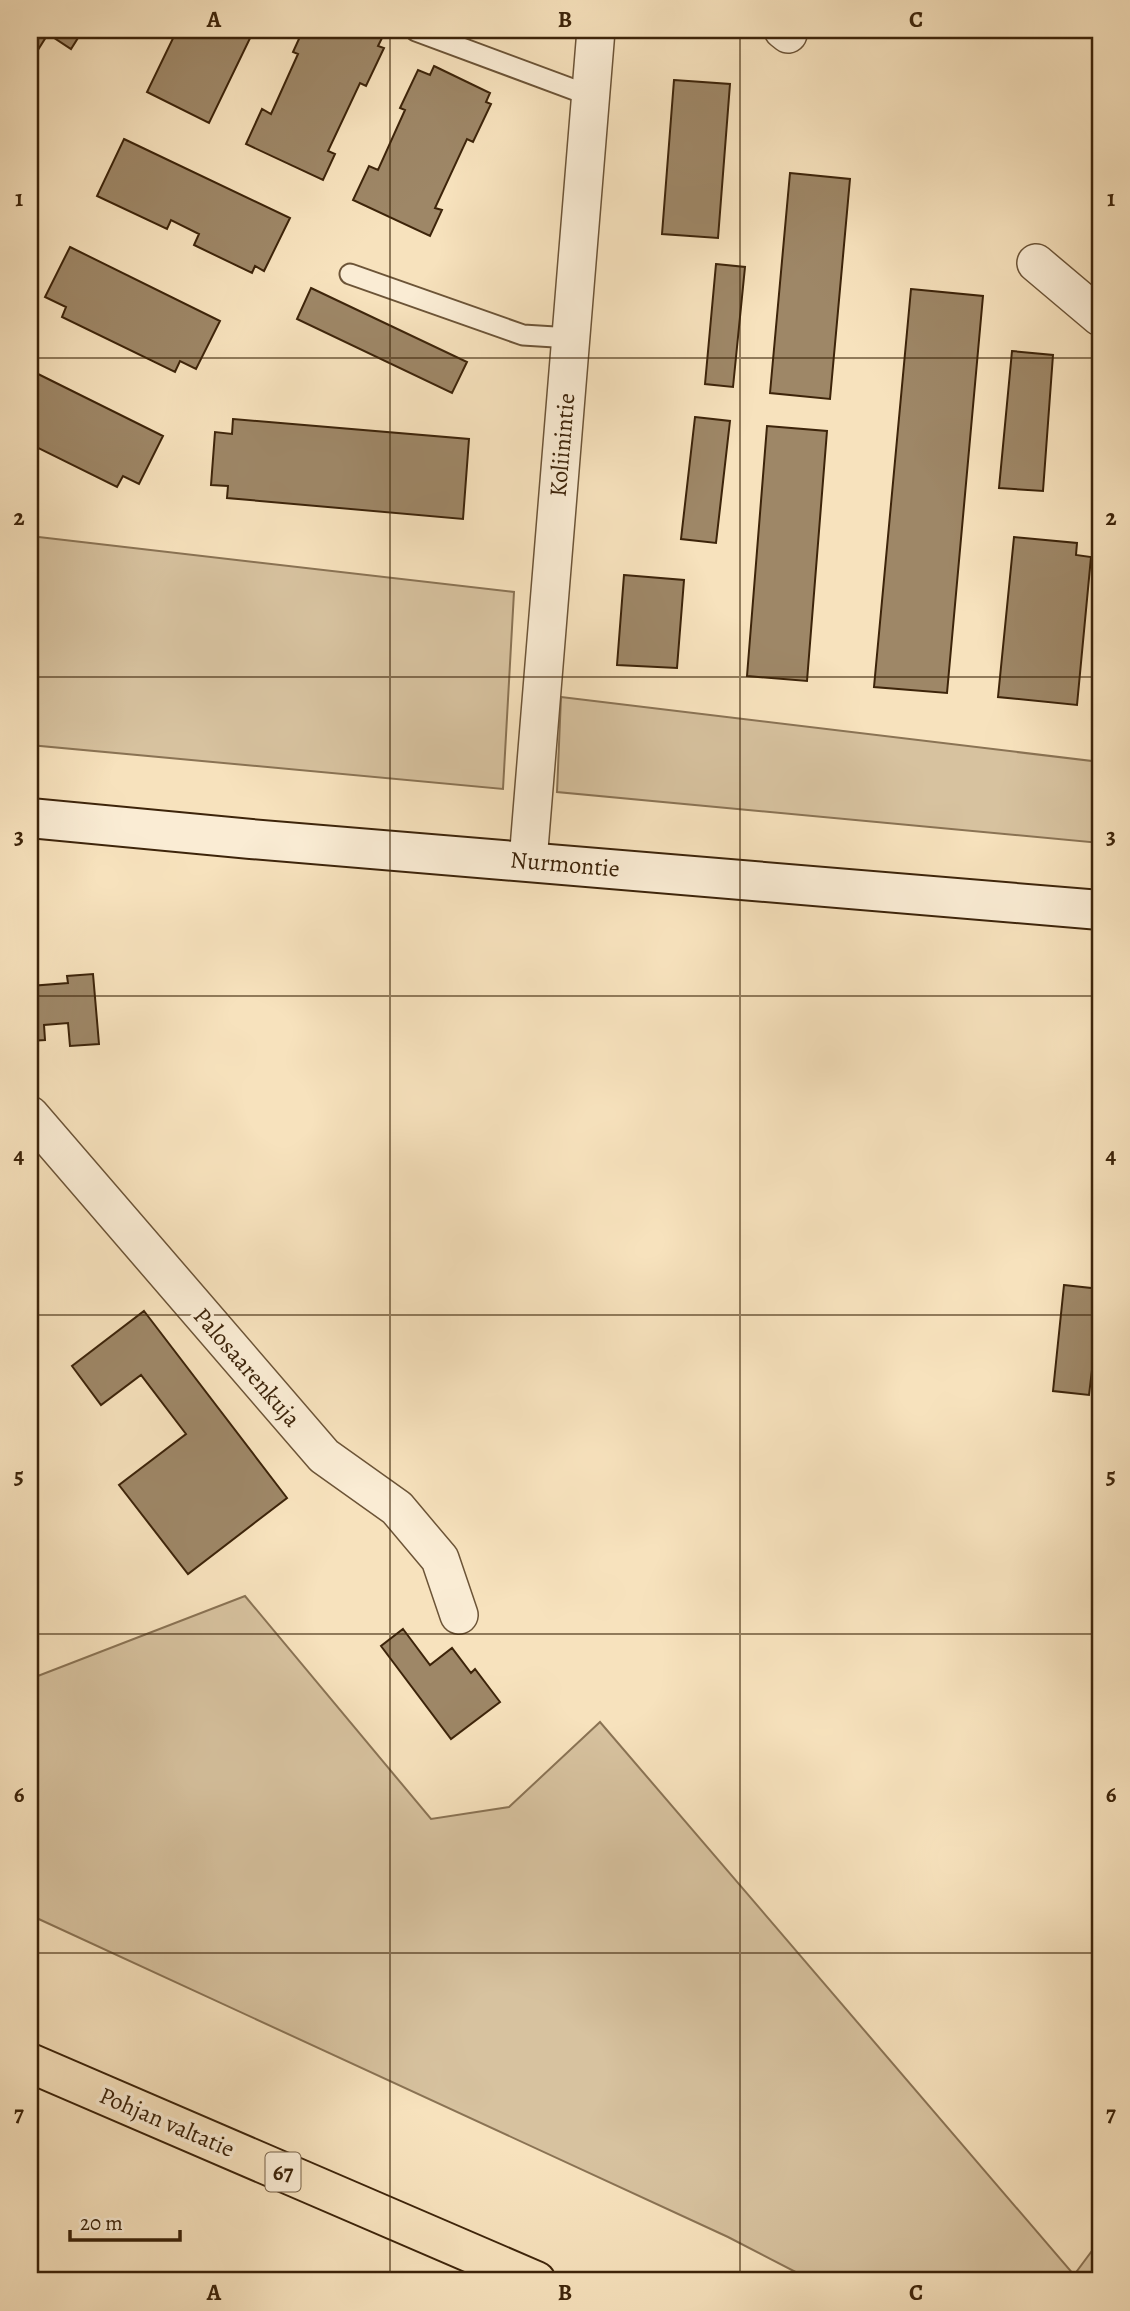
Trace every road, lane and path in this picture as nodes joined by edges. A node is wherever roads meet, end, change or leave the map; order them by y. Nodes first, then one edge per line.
1 (596, 30) edge
2 (416, 31) edge
3 (591, 96) junction
4 (1036, 263) dead end
5 (351, 274) dead end
6 (1100, 317) edge
7 (571, 338) junction
8 (30, 818) edge
9 (528, 861) junction
10 (1100, 910) edge
11 (30, 1115) edge
12 (459, 1615) dead end
13 (30, 2063) edge
14 (536, 2281) edge

1 - 3 street, Koliinintie
2 - 3 lane
3 - 7 street, Koliinintie
4 - 6 street
5 - 7 lane
7 - 9 street, Koliinintie
8 - 9 main road, Nurmontie
9 - 10 main road, Nurmontie
11 - 12 street, Palosaarenkuja
13 - 14 highway, Pohjan valtatie / 67

